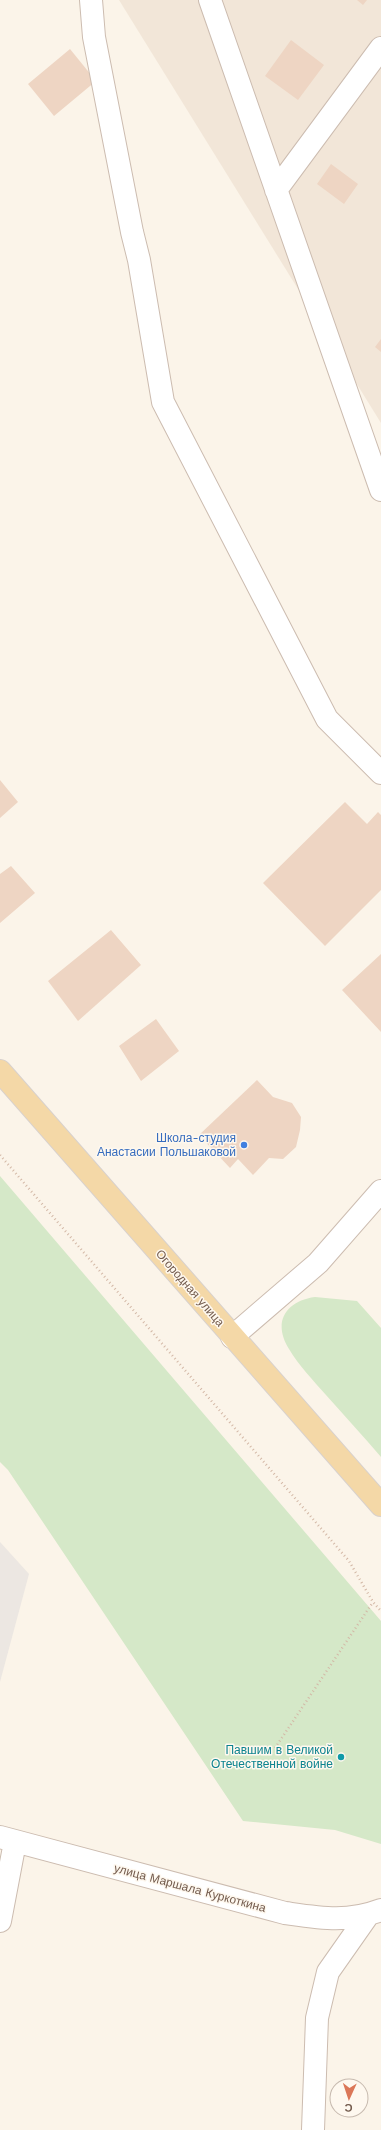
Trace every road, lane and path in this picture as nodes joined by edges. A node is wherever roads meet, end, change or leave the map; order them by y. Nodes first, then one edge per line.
1 (90, 0) edge
2 (210, 0) edge
3 (381, 48) edge
4 (276, 190) junction
5 (380, 483) edge
6 (381, 773) edge
7 (0, 1071) edge
8 (0, 1155) edge
9 (381, 1191) edge
10 (232, 1337) junction
11 (381, 1505) edge
12 (373, 1602) junction
13 (381, 1611) edge
14 (275, 1748) dead end
15 (8, 1840) edge
16 (374, 1912) edge
17 (0, 1921) edge
18 (313, 2130) edge

1 - 6 street
2 - 4 street
3 - 4 street
4 - 5 street
7 - 10 main road, Огородная улица
8 - 12 path
9 - 10 street
10 - 11 main road, Огородная улица
12 - 13 path
12 - 14 path
15 - 16 street, улица Маршала Куркоткина
15 - 17 street
16 - 18 street

